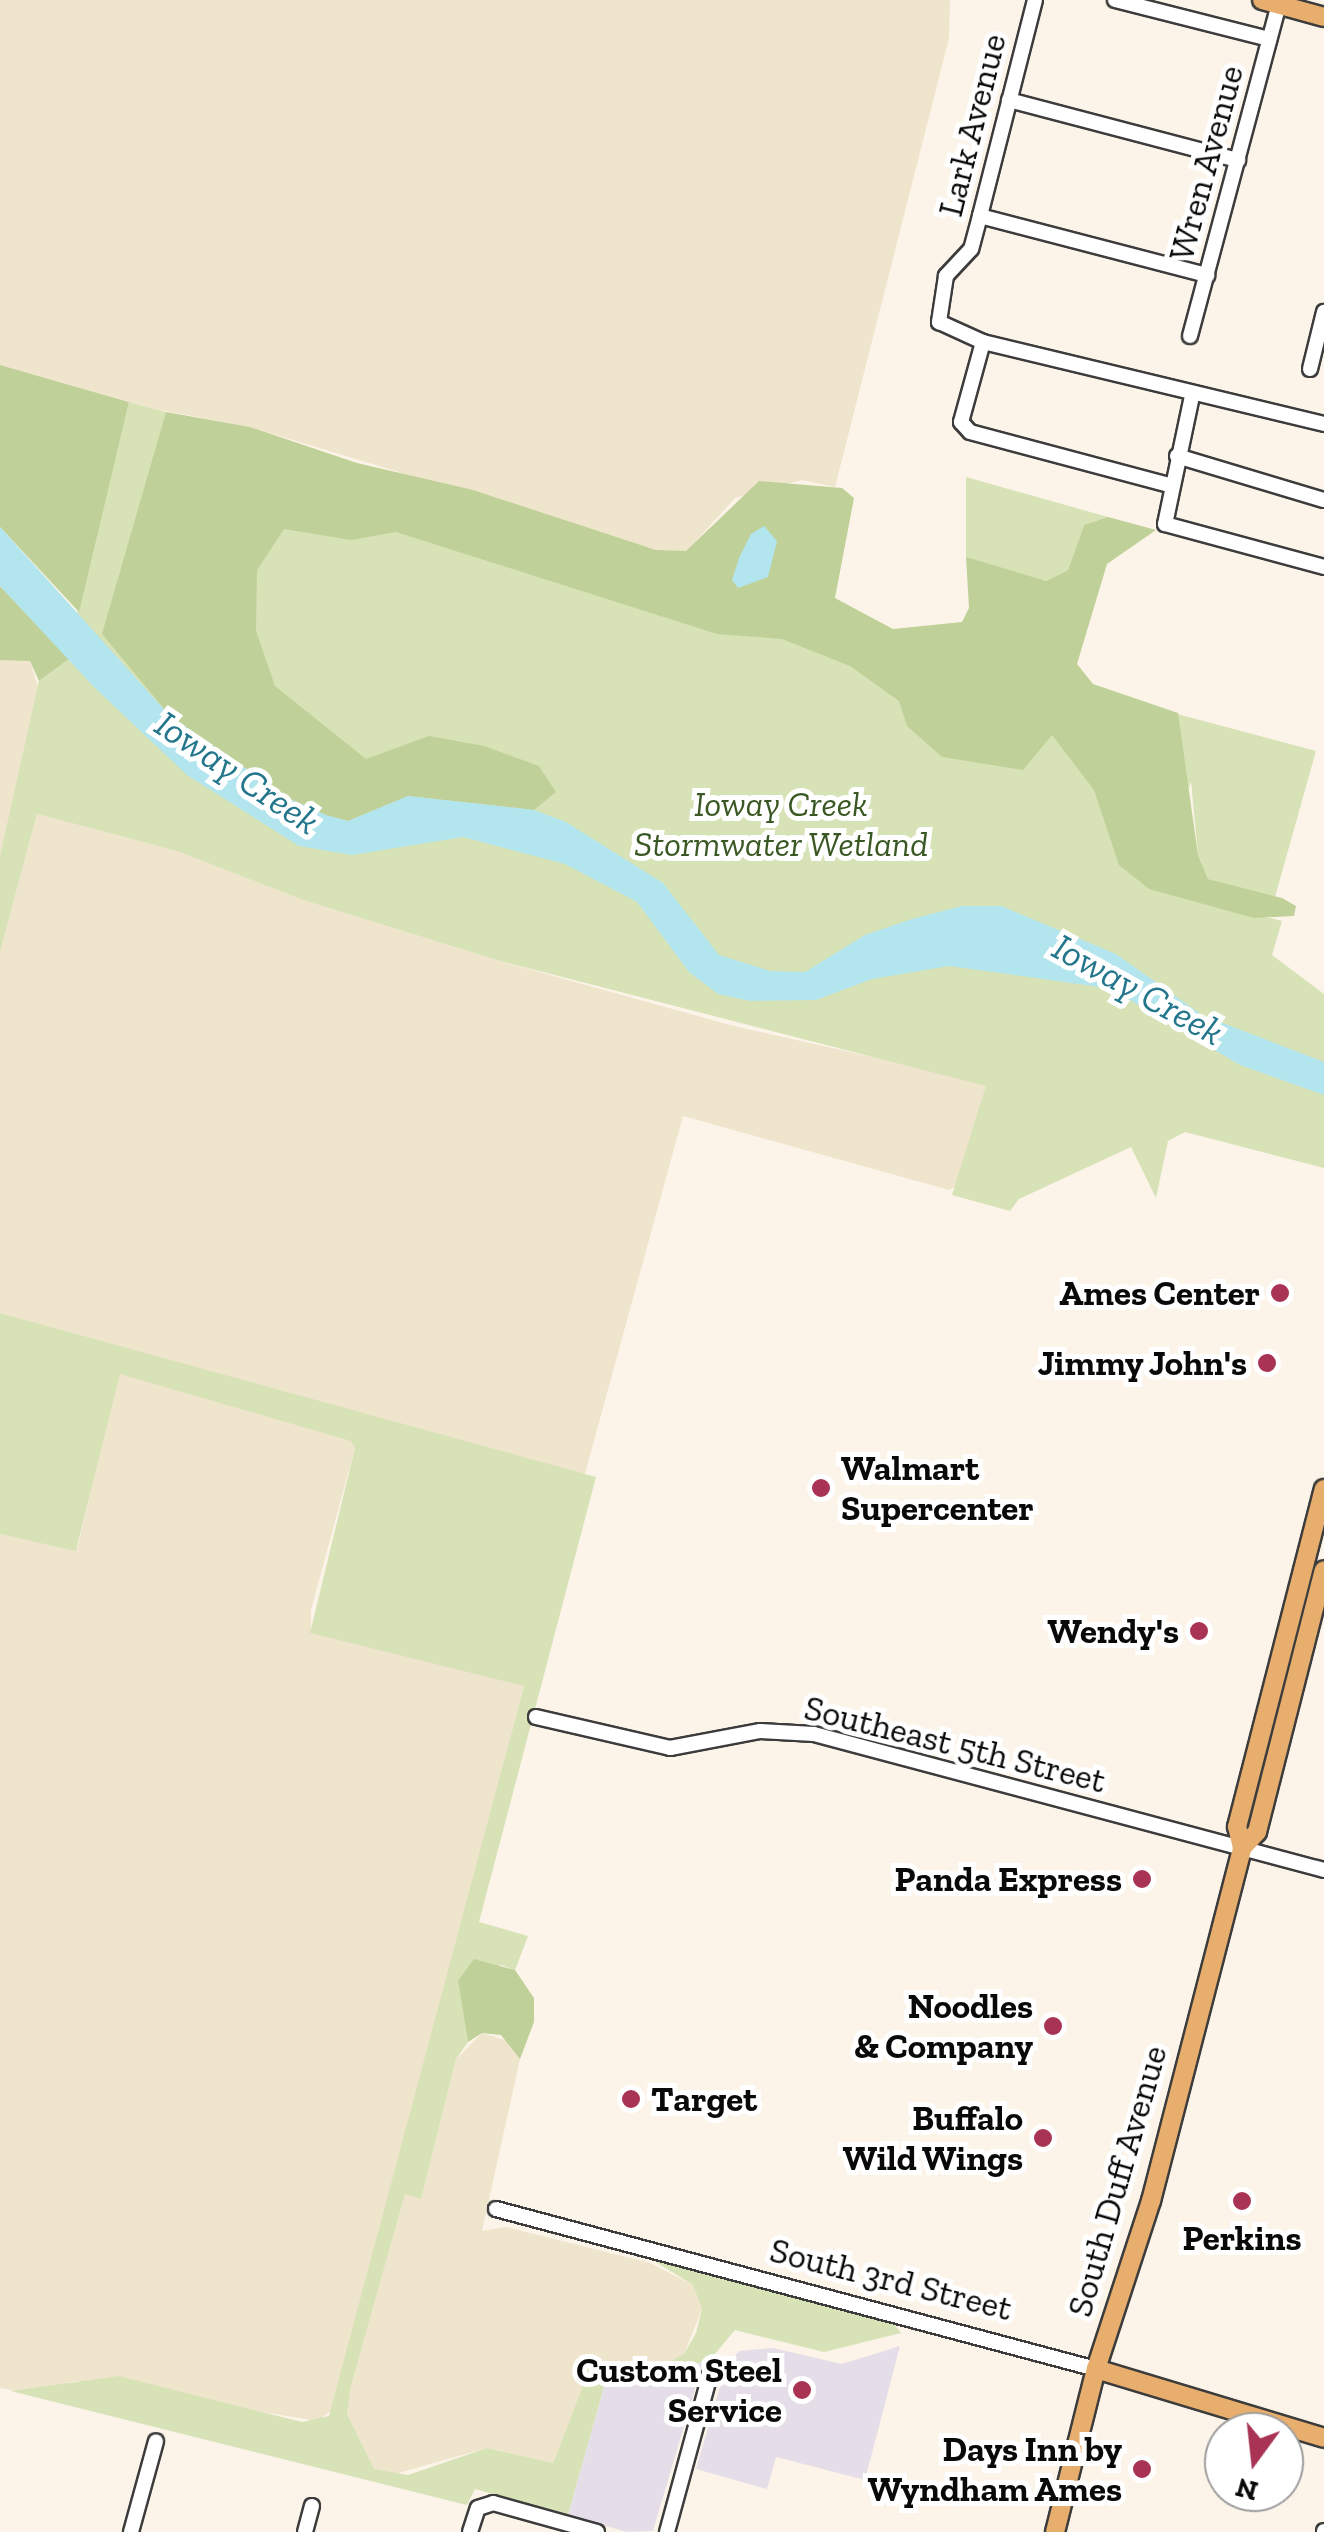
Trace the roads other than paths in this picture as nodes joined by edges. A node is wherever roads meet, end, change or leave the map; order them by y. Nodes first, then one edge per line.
1 (1034, 0) edge
2 (1115, 0) edge
3 (1274, 2) edge
4 (1324, 17) edge
5 (1270, 39) junction
6 (1008, 100) junction
7 (1238, 160) junction
8 (980, 216) junction
9 (1207, 275) junction
10 (1324, 312) edge
11 (1190, 336) dead end
12 (984, 342) junction
13 (1310, 369) dead end
14 (1192, 396) junction
15 (1324, 424) edge
16 (1177, 456) junction
17 (1169, 485) junction
18 (1324, 500) edge
19 (1324, 567) edge
20 (1324, 1489) edge
21 (1324, 1570) edge
22 (536, 1716) dead end
23 (1242, 1848) junction
24 (1324, 1870) edge
25 (496, 2209) dead end
26 (712, 2368) dead end
27 (1096, 2369) junction
28 (1324, 2438) edge
29 (156, 2441) dead end
30 (312, 2506) dead end
31 (132, 2532) edge
32 (306, 2532) edge
33 (470, 2532) edge
34 (597, 2532) edge
35 (667, 2532) edge
36 (1055, 2532) edge

1 - 6 street, Lark Avenue
2 - 5 street
3 - 4 main road
3 - 5 street, Wren Avenue
5 - 7 street, Wren Avenue
6 - 7 street
6 - 8 street, Lark Avenue
7 - 9 street, Wren Avenue
8 - 9 street
8 - 12 street, Lark Avenue
9 - 11 street, Wren Avenue
10 - 13 street
12 - 14 street
12 - 17 street
14 - 15 street
14 - 16 street
16 - 17 street
16 - 18 street
17 - 19 street
20 - 23 main road, South Duff Avenue
21 - 23 main road, South Duff Avenue
22 - 23 street, Southeast 5th Street
23 - 24 street, Southeast 5th Street
23 - 27 main road, South Duff Avenue
25 - 27 street, South 3rd Street
26 - 35 street
27 - 28 main road, South 3rd Street
27 - 36 main road, South Duff Avenue
29 - 31 street
30 - 32 street
33 - 34 street

